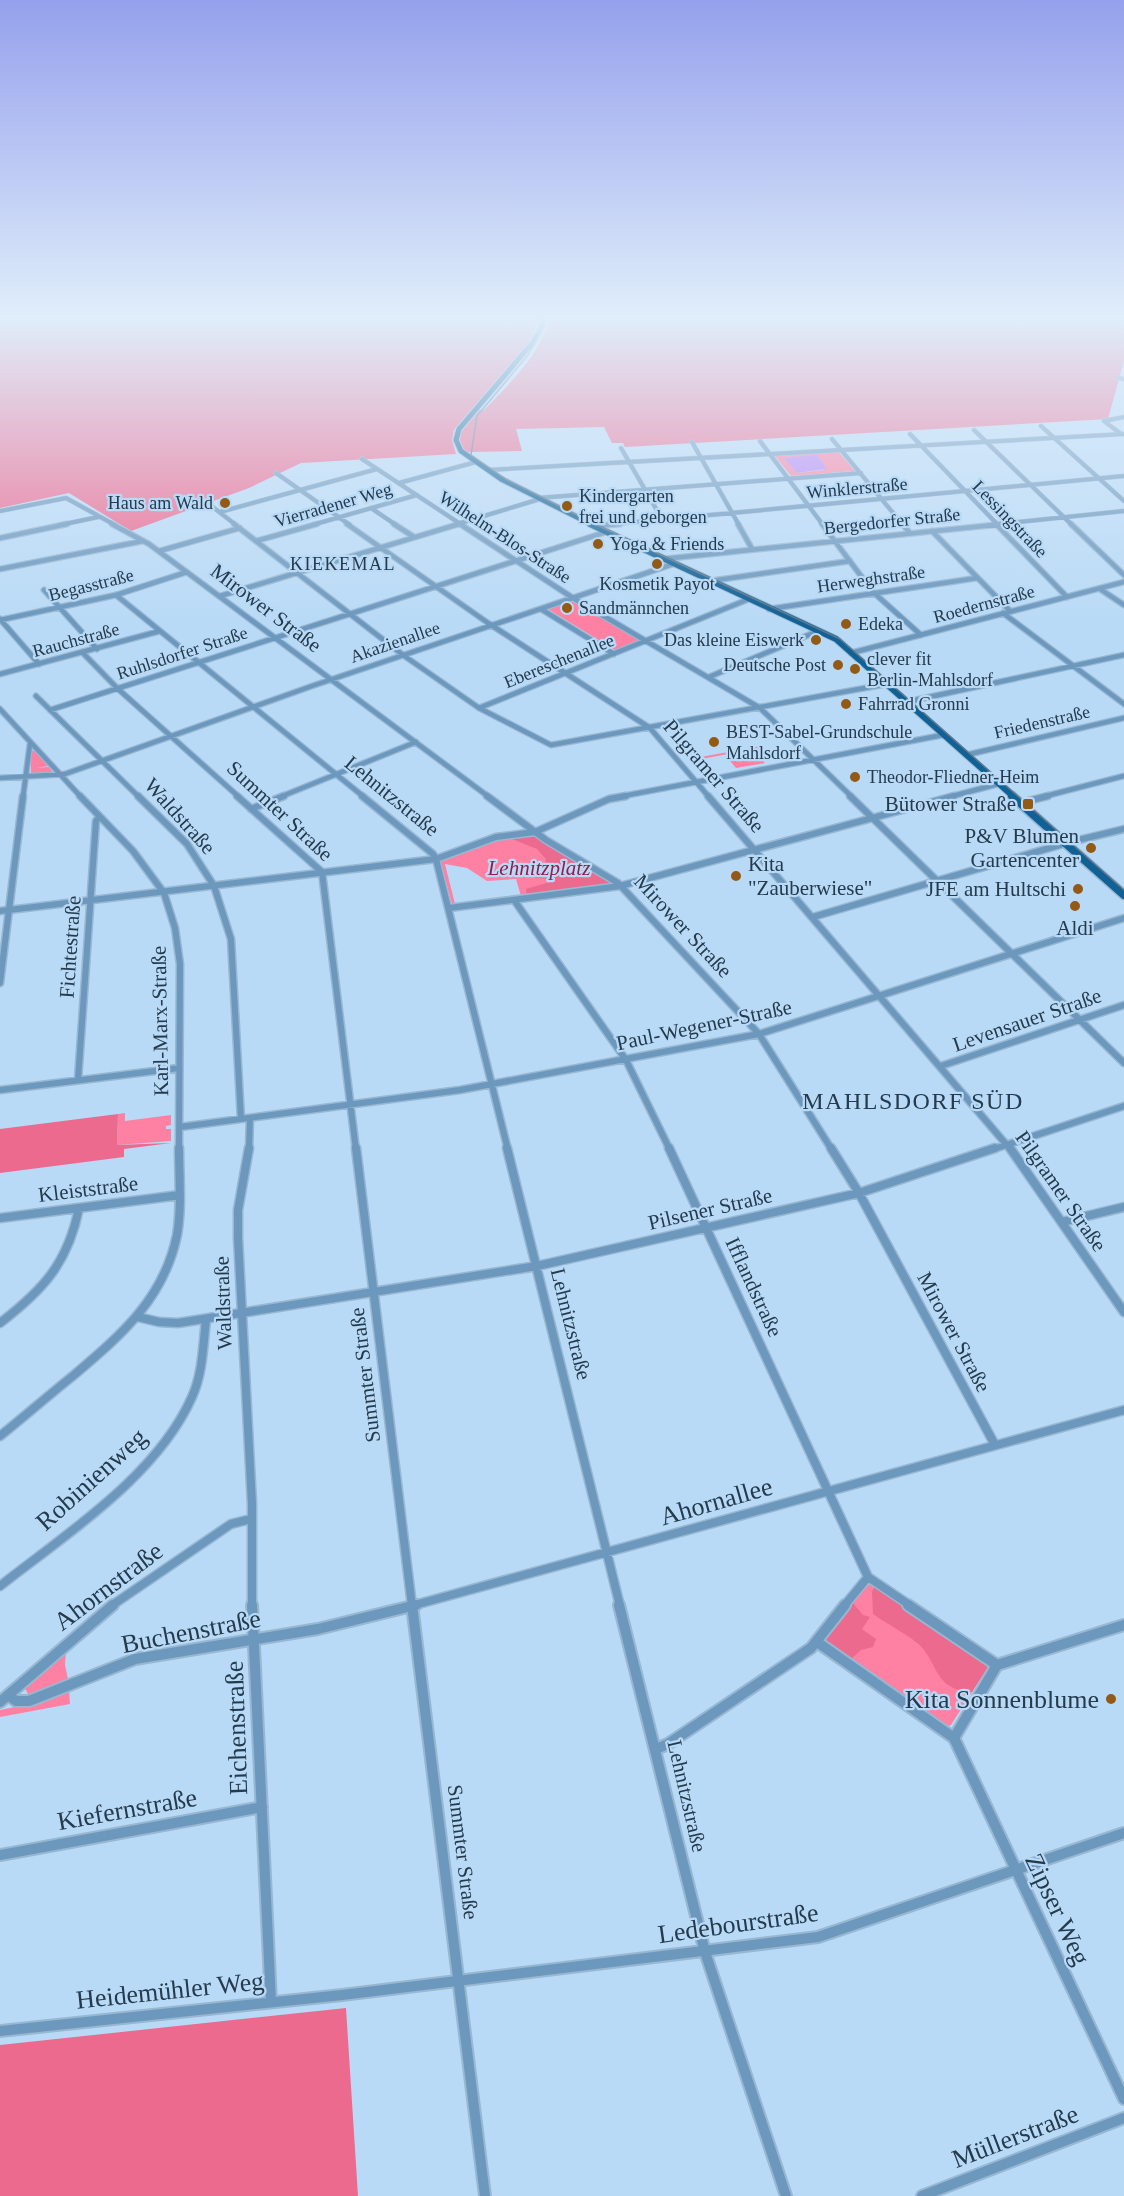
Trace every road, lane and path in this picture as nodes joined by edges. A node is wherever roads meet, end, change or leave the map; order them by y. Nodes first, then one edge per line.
1 (470, 416) edge
2 (1124, 417) edge
3 (1041, 426) dead end
4 (974, 430) dead end
5 (910, 434) dead end
6 (1123, 435) edge
7 (1054, 438) junction
8 (832, 439) dead end
9 (760, 441) dead end
10 (692, 442) dead end
11 (986, 442) junction
12 (921, 445) junction
13 (621, 448) dead end
14 (841, 450) junction
15 (769, 453) junction
16 (700, 457) junction
17 (362, 459) dead end
18 (628, 461) junction
19 (476, 462) junction
20 (377, 469) junction
21 (488, 470) junction
22 (276, 473) dead end
23 (861, 473) junction
24 (1124, 476) edge
25 (789, 479) junction
26 (1100, 479) junction
27 (399, 483) junction
28 (715, 484) junction
29 (1031, 485) junction
30 (644, 489) junction
31 (300, 490) junction
32 (964, 491) junction
33 (417, 495) junction
34 (539, 498) junction
35 (882, 499) junction
36 (205, 501) dead end
37 (1124, 501) edge
38 (808, 506) junction
39 (371, 508) junction
40 (0, 511) edge
41 (1124, 511) edge
42 (220, 512) junction
43 (732, 512) junction
44 (98, 517) junction
45 (1064, 517) junction
46 (338, 518) junction
47 (662, 519) junction
48 (460, 524) junction
49 (996, 524) junction
50 (594, 526) junction
51 (240, 528) junction
52 (932, 531) junction
53 (606, 532) junction
54 (910, 533) junction
55 (414, 537) junction
56 (0, 538) edge
57 (834, 540) junction
58 (143, 541) junction
59 (256, 541) junction
60 (380, 548) junction
61 (752, 549) junction
62 (159, 551) junction
63 (663, 559) junction
64 (517, 561) junction
65 (850, 561) junction
66 (673, 564) junction
67 (0, 569) edge
68 (187, 572) junction
69 (297, 572) junction
70 (1124, 575) edge
71 (977, 578) junction
72 (710, 581) junction
73 (1124, 582) edge
74 (434, 587) junction
75 (1100, 589) junction
76 (44, 590) dead end
77 (873, 592) junction
78 (116, 595) junction
79 (220, 596) junction
80 (1067, 597) junction
81 (573, 598) junction
82 (749, 599) junction
83 (1124, 605) edge
84 (58, 607) junction
85 (541, 609) junction
86 (769, 609) junction
87 (1010, 611) junction
88 (1003, 613) junction
89 (350, 614) junction
90 (0, 620) edge
91 (490, 625) junction
92 (160, 631) junction
93 (818, 631) junction
94 (921, 634) junction
95 (275, 637) junction
96 (646, 641) junction
97 (97, 648) junction
98 (82, 652) junction
99 (851, 653) junction
100 (614, 654) junction
101 (403, 655) junction
102 (1124, 655) edge
103 (198, 662) junction
104 (39, 664) junction
105 (1073, 666) junction
106 (565, 673) junction
107 (0, 674) edge
108 (709, 677) junction
109 (331, 679) junction
110 (887, 684) junction
111 (117, 688) junction
112 (36, 696) dead end
113 (906, 702) junction
114 (1124, 704) edge
115 (253, 706) junction
116 (479, 708) junction
117 (760, 708) junction
118 (0, 709) edge
119 (50, 710) junction
120 (1124, 718) edge
121 (650, 728) junction
122 (943, 735) junction
123 (170, 736) junction
124 (416, 742) junction
125 (30, 744) junction
126 (966, 755) junction
127 (813, 760) junction
128 (102, 761) junction
129 (336, 774) junction
130 (59, 775) junction
131 (1124, 776) edge
132 (27, 777) junction
133 (0, 778) edge
134 (697, 782) junction
135 (998, 784) junction
136 (1020, 803) junction
137 (251, 808) junction
138 (99, 817) junction
139 (872, 818) junction
140 (1124, 829) edge
141 (535, 832) junction
142 (1066, 844) junction
143 (755, 850) junction
144 (436, 859) junction
145 (322, 872) junction
146 (938, 882) junction
147 (214, 886) junction
148 (620, 886) junction
149 (164, 893) junction
150 (1124, 895) edge
151 (514, 900) junction
152 (90, 901) junction
153 (449, 908) junction
154 (9, 910) junction
155 (0, 911) edge
156 (813, 917) junction
157 (1124, 918) edge
158 (1011, 953) junction
159 (0, 983) edge
160 (880, 994) junction
161 (1124, 1005) edge
162 (1080, 1020) junction
163 (759, 1034) junction
164 (626, 1060) junction
165 (1124, 1063) edge
166 (941, 1066) junction
167 (179, 1068) junction
168 (78, 1080) junction
169 (491, 1084) junction
170 (0, 1090) edge
171 (351, 1105) junction
172 (1124, 1106) edge
173 (250, 1118) junction
174 (241, 1119) junction
175 (180, 1126) junction
176 (1007, 1144) junction
177 (859, 1192) junction
178 (180, 1195) junction
179 (1124, 1207) edge
180 (79, 1208) junction
181 (0, 1218) edge
182 (1062, 1222) junction
183 (706, 1228) junction
184 (537, 1266) junction
185 (375, 1293) junction
186 (1124, 1312) edge
187 (242, 1314) junction
188 (138, 1317) junction
189 (206, 1320) junction
190 (0, 1323) edge
191 (1124, 1410) edge
192 (0, 1436) edge
193 (995, 1445) junction
194 (250, 1452) joint
195 (829, 1491) junction
196 (251, 1519) junction
197 (607, 1553) junction
198 (868, 1577) junction
199 (0, 1586) edge
200 (412, 1606) junction
201 (1124, 1625) edge
202 (318, 1629) joint
203 (255, 1640) junction
204 (817, 1642) junction
205 (997, 1665) junction
206 (8, 1695) junction
207 (0, 1702) edge
208 (954, 1738) junction
209 (656, 1749) junction
210 (262, 1807) junction
211 (1124, 1833) edge
212 (0, 1855) edge
213 (1015, 1870) junction
214 (705, 1952) junction
215 (460, 1981) junction
216 (345, 1994) joint
217 (271, 2002) junction
218 (0, 2031) edge
219 (1124, 2099) edge
220 (1124, 2118) edge
221 (485, 2196) edge
222 (786, 2196) edge
223 (922, 2196) edge

1 - 19 main road
2 - 6 street
3 - 7 street
4 - 11 street
5 - 12 street, Lessingstraße
6 - 7 street
7 - 11 street
7 - 26 street
8 - 14 street
9 - 15 street
10 - 16 street
11 - 12 street
11 - 29 street
12 - 14 street
12 - 32 street, Lessingstraße
13 - 18 street
14 - 15 street
14 - 23 street
15 - 16 street
15 - 25 street
16 - 18 street
16 - 28 street
17 - 20 street, Wilhelm-Blos-Straße
18 - 21 street
18 - 30 street
19 - 21 main road
19 - 27 street
20 - 27 street, Wilhelm-Blos-Straße
20 - 31 street
21 - 34 main road
22 - 31 street, Pilgramer Straße
23 - 25 street
23 - 35 street
24 - 26 street, Winklerstraße
25 - 28 street
25 - 38 street
26 - 29 street, Winklerstraße
26 - 37 street
27 - 33 street, Wilhelm-Blos-Straße
28 - 30 street
28 - 43 street
29 - 32 street, Winklerstraße
29 - 45 street
30 - 34 street
30 - 47 street
31 - 42 street
31 - 46 street, Pilgramer Straße
32 - 35 street, Winklerstraße
32 - 49 street, Lessingstraße
33 - 39 street, Vierradener Weg
33 - 48 street, Wilhelm-Blos-Straße
34 - 48 street
34 - 50 main road
35 - 38 street, Winklerstraße
35 - 54 street
36 - 42 street
38 - 43 street, Winklerstraße
38 - 57 street
39 - 46 street, Vierradener Weg
39 - 55 street
40 - 44 street, Mirower Straße
41 - 45 street, Bergedorfer Straße
42 - 51 street
43 - 47 street, Winklerstraße
43 - 61 street
44 - 56 street
44 - 58 street, Mirower Straße
45 - 49 street, Bergedorfer Straße
45 - 70 street
46 - 59 street, Vierradener Weg
46 - 60 street, Pilgramer Straße
47 - 50 street, Winklerstraße
48 - 55 street
48 - 64 street, Wilhelm-Blos-Straße
49 - 52 street, Bergedorfer Straße
49 - 80 street, Lessingstraße
50 - 53 main road
51 - 59 street
51 - 62 street
52 - 54 street, Bergedorfer Straße
52 - 71 street
53 - 63 main road
53 - 64 street, Ruhlsdorfer Straße
54 - 57 street, Bergedorfer Straße
55 - 60 street
57 - 61 street, Bergedorfer Straße
57 - 65 street
58 - 62 street, Mirower Straße
58 - 67 street
59 - 69 street
60 - 69 street
60 - 74 street, Pilgramer Straße
61 - 63 street, Bergedorfer Straße
62 - 68 street, Mirower Straße
63 - 66 main road
64 - 74 street, Ruhlsdorfer Straße
64 - 81 street, Wilhelm-Blos-Straße
65 - 72 street
65 - 77 street
66 - 72 main road
66 - 81 street, Akazienallee
68 - 78 street, Begasstraße
68 - 79 street, Mirower Straße
69 - 79 street
69 - 89 street
71 - 77 street, Herweghstraße
71 - 87 street
72 - 82 main road
73 - 75 street, Roedernstraße
74 - 89 street, Ruhlsdorfer Straße
74 - 91 street, Pilgramer Straße
75 - 80 street, Roedernstraße
75 - 83 street
76 - 84 street
77 - 86 street, Herweghstraße
77 - 94 street
78 - 84 street, Begasstraße
78 - 92 street, Lehnitzstraße
79 - 95 street, Mirower Straße
80 - 87 street, Roedernstraße
81 - 85 street, Akazienallee
81 - 96 street, Wilhelm-Blos-Straße
82 - 86 main road
82 - 96 street, Ebereschenallee
84 - 90 street, Begasstraße
84 - 97 street
85 - 91 street, Akazienallee
85 - 100 street
86 - 93 main road
87 - 88 street, Roedernstraße
88 - 94 street, Roedernstraße
88 - 105 street
89 - 95 street, Ruhlsdorfer Straße
89 - 101 street
90 - 104 street
91 - 101 street, Akazienallee
91 - 106 street, Pilgramer Straße
92 - 97 street, Rauchstraße
92 - 103 street, Lehnitzstraße
93 - 99 main road
93 - 108 street
94 - 99 street, Roedernstraße
95 - 103 street, Ruhlsdorfer Straße
95 - 109 street, Mirower Straße
96 - 100 street, Ebereschenallee
96 - 108 street, Wilhelm-Blos-Straße
97 - 98 street, Rauchstraße
98 - 104 street, Rauchstraße
98 - 111 street, Summter Straße
99 - 110 main road
100 - 106 street, Ebereschenallee
101 - 109 street, Akazienallee
101 - 116 street
102 - 105 street
103 - 111 street, Ruhlsdorfer Straße
103 - 115 street, Lehnitzstraße
104 - 107 street, Rauchstraße
105 - 113 street
105 - 114 street
106 - 116 street, Ebereschenallee
106 - 121 street, Pilgramer Straße
108 - 117 street, Wilhelm-Blos-Straße
109 - 115 street, Akazienallee
109 - 124 street, Mirower Straße
110 - 113 main road
110 - 117 street
111 - 119 street, Ruhlsdorfer Straße
111 - 123 street, Summter Straße
112 - 119 street, Waldstraße
113 - 122 main road
115 - 123 street, Akazienallee
115 - 129 street, Lehnitzstraße
116 - 121 street
117 - 121 street
117 - 127 street, Wilhelm-Blos-Straße
118 - 125 street, Karl-Marx-Straße
119 - 128 street, Waldstraße
120 - 126 street, Friedenstraße
121 - 134 street, Pilgramer Straße
122 - 126 main road
122 - 127 street
123 - 128 street, Akazienallee
123 - 137 street, Summter Straße
124 - 129 street
124 - 141 street, Mirower Straße
125 - 130 street, Karl-Marx-Straße
125 - 132 street
126 - 135 main road
127 - 134 street
127 - 139 street, Wilhelm-Blos-Straße
128 - 130 street, Akazienallee
128 - 147 street, Waldstraße
129 - 137 street
129 - 144 street, Lehnitzstraße
130 - 132 street, Akazienallee
130 - 138 street, Karl-Marx-Straße
131 - 136 street
132 - 133 street, Akazienallee
132 - 154 street
134 - 141 street
134 - 143 street, Pilgramer Straße
135 - 136 main road
135 - 139 street
136 - 142 main road
137 - 145 street, Summter Straße
138 - 149 street, Karl-Marx-Straße
138 - 152 street, Fichtestraße
139 - 143 street
139 - 146 street, Wilhelm-Blos-Straße
140 - 142 street
141 - 144 street
141 - 148 street, Mirower Straße
142 - 146 street
142 - 150 main road
143 - 148 street
143 - 156 street, Pilgramer Straße
144 - 145 street
144 - 153 street, Lehnitzstraße
145 - 147 street
145 - 171 street, Summter Straße
146 - 156 street
146 - 158 street, Wilhelm-Blos-Straße
147 - 149 street
147 - 174 street, Waldstraße
148 - 151 street
148 - 163 street, Mirower Straße
149 - 152 street
149 - 167 street, Karl-Marx-Straße
151 - 153 street
151 - 164 street, Ifflandstraße
152 - 154 street
152 - 168 street, Fichtestraße
153 - 169 street, Lehnitzstraße
154 - 155 street
154 - 159 street
156 - 160 street, Pilgramer Straße
157 - 158 street, Paul-Wegener-Straße
158 - 160 street, Paul-Wegener-Straße
158 - 162 street, Wilhelm-Blos-Straße
160 - 163 street, Paul-Wegener-Straße
160 - 166 street, Pilgramer Straße
161 - 162 street, Levensauer Straße
162 - 165 street, Wilhelm-Blos-Straße
162 - 166 street, Levensauer Straße
163 - 164 street, Paul-Wegener-Straße
163 - 177 street, Mirower Straße
164 - 169 street, Paul-Wegener-Straße
164 - 183 street, Ifflandstraße
166 - 176 street, Pilgramer Straße
167 - 168 street
167 - 175 street, Karl-Marx-Straße
168 - 170 street
169 - 171 street, Paul-Wegener-Straße
169 - 184 street, Lehnitzstraße
171 - 173 street, Paul-Wegener-Straße
171 - 185 street, Summter Straße
172 - 176 street, Pilsener Straße
173 - 174 street, Paul-Wegener-Straße
173 - 187 street, Waldstraße
174 - 175 street, Paul-Wegener-Straße
175 - 178 street, Karl-Marx-Straße
176 - 177 street, Pilsener Straße
176 - 182 street, Pilgramer Straße
177 - 183 street, Pilsener Straße
177 - 193 street, Mirower Straße
178 - 180 street, Kleiststraße
178 - 188 street, Karl-Marx-Straße
179 - 182 street
180 - 181 street, Kleiststraße
180 - 190 street
182 - 186 street, Pilgramer Straße
183 - 184 street, Pilsener Straße
183 - 195 street, Ifflandstraße
184 - 185 street, Pilsener Straße
184 - 197 street, Lehnitzstraße
185 - 187 street, Pilsener Straße
185 - 200 street, Summter Straße
187 - 189 street, Pilsener Straße
187 - 194 street, Waldstraße
188 - 189 street, Pilsener Straße
188 - 192 street, Karl-Marx-Straße
189 - 199 street, Robinienweg
191 - 193 street, Ahornallee
193 - 195 street, Ahornallee
194 - 196 street, Eichenstraße
195 - 197 street, Ahornallee
195 - 198 street, Ifflandstraße
196 - 203 street, Eichenstraße
196 - 206 street, Ahornstraße
197 - 200 street, Ahornallee
197 - 209 street, Lehnitzstraße
198 - 204 street
198 - 205 street
200 - 202 street, Ahornallee
200 - 215 street, Summter Straße
201 - 205 street
202 - 203 street, Buchenstraße
203 - 206 street, Buchenstraße
203 - 210 street, Eichenstraße
204 - 208 street
204 - 209 street
205 - 208 street
206 - 207 street, Ahornstraße
208 - 213 street, Zipser Weg
209 - 214 street, Lehnitzstraße
210 - 212 street, Kiefernstraße
210 - 217 street, Eichenstraße
211 - 213 street, Ledebourstraße
213 - 214 street, Ledebourstraße
213 - 219 street, Zipser Weg
214 - 215 street, Ledebourstraße
214 - 222 street, Lehnitzstraße
215 - 216 street, Ledebourstraße
215 - 221 street, Summter Straße
216 - 217 street, Heidemühler Weg
217 - 218 street, Heidemühler Weg
220 - 223 street, Müllerstraße

